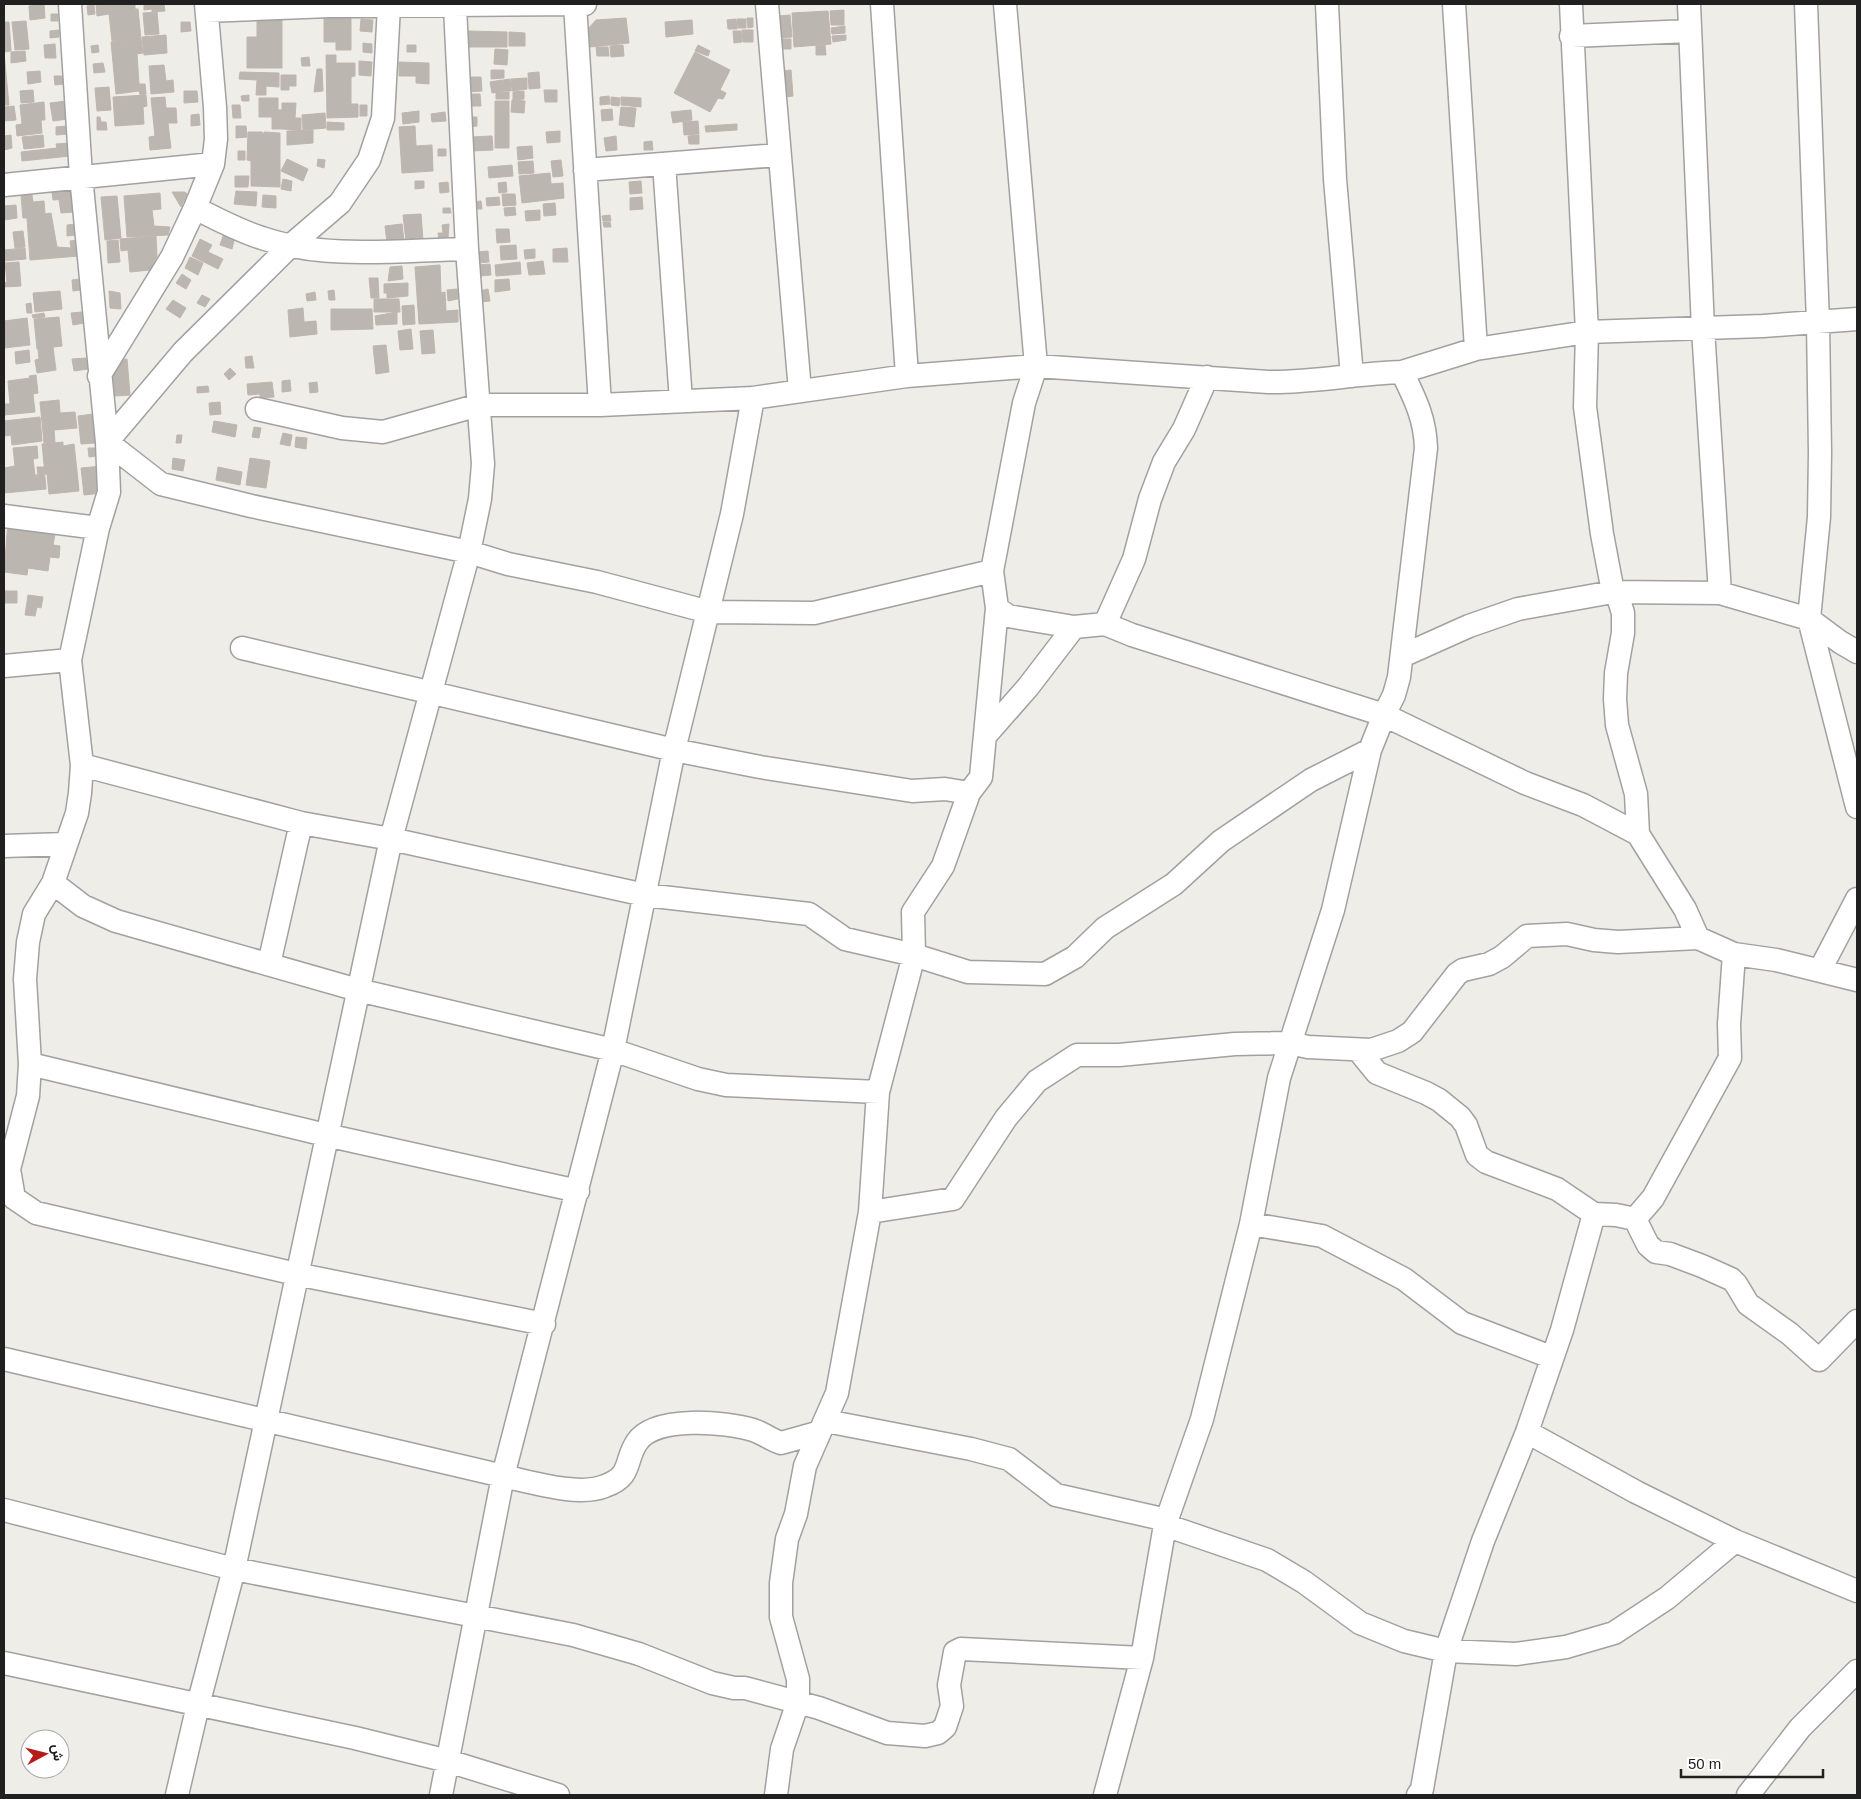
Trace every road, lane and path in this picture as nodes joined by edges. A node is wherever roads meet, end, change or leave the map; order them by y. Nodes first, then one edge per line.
1 (70, 4) edge
2 (580, 4) edge
3 (767, 4) edge
4 (882, 4) edge
5 (1006, 4) edge
6 (1326, 4) edge
7 (1454, 4) edge
8 (1570, 4) edge
9 (1688, 4) edge
10 (1806, 4) edge
11 (536, 5) edge
12 (293, 6) edge
13 (389, 6) junction
14 (444, 6) edge
15 (206, 7) edge
16 (1690, 31) junction
17 (1571, 36) junction
18 (778, 155) junction
19 (213, 164) junction
20 (664, 164) junction
21 (585, 170) junction
22 (81, 176) junction
23 (4, 184) edge
24 (196, 208) junction
25 (290, 246) junction
26 (467, 249) junction
27 (1857, 319) edge
28 (1818, 322) junction
29 (1703, 329) junction
30 (1586, 332) junction
31 (1476, 348) junction
32 (1036, 366) junction
33 (1402, 372) junction
34 (100, 376) junction
35 (907, 376) junction
36 (1352, 376) junction
37 (1208, 377) junction
38 (800, 391) junction
39 (753, 398) junction
40 (681, 401) junction
41 (479, 405) junction
42 (600, 405) junction
43 (257, 409) dead end
44 (107, 442) junction
45 (4, 516) edge
46 (98, 528) junction
47 (470, 552) junction
48 (992, 571) junction
49 (1613, 592) junction
50 (1720, 593) junction
51 (997, 608) junction
52 (709, 612) junction
53 (1809, 619) junction
54 (1105, 624) junction
55 (1074, 627) junction
56 (242, 648) dead end
57 (1857, 652) edge
58 (1402, 656) junction
59 (70, 660) junction
60 (4, 666) edge
61 (430, 692) junction
62 (1384, 715) junction
63 (985, 736) junction
64 (674, 750) junction
65 (1370, 750) junction
66 (82, 765) junction
67 (969, 793) junction
68 (1857, 807) edge
69 (300, 823) junction
70 (1638, 834) junction
71 (391, 839) junction
72 (66, 844) junction
73 (4, 846) edge
74 (53, 883) junction
75 (645, 895) junction
76 (1857, 900) edge
77 (1698, 938) junction
78 (1734, 954) junction
79 (914, 955) junction
80 (268, 964) junction
81 (1820, 970) junction
82 (1857, 980) edge
83 (358, 990) junction
84 (1290, 1043) junction
85 (614, 1050) junction
86 (1359, 1051) junction
87 (30, 1064) junction
88 (878, 1092) junction
89 (326, 1135) junction
90 (6, 1168) edge
91 (578, 1191) junction
92 (870, 1212) junction
93 (1594, 1214) junction
94 (1635, 1219) junction
95 (1251, 1224) junction
96 (296, 1274) junction
97 (1857, 1321) edge
98 (544, 1324) junction
99 (1551, 1357) junction
100 (4, 1359) edge
101 (265, 1421) junction
102 (822, 1427) junction
103 (1527, 1432) junction
104 (503, 1476) junction
105 (4, 1510) edge
106 (1166, 1522) junction
107 (1735, 1541) junction
108 (234, 1569) junction
109 (1857, 1591) edge
110 (477, 1615) junction
111 (1446, 1651) junction
112 (1142, 1658) junction
113 (4, 1663) edge
114 (1857, 1671) edge
115 (798, 1702) junction
116 (198, 1705) junction
117 (448, 1761) junction
118 (177, 1795) edge
119 (441, 1795) edge
120 (558, 1795) edge
121 (776, 1795) edge
122 (1105, 1795) edge
123 (1418, 1795) edge
124 (1748, 1795) edge

1 - 22 street
2 - 11 street
2 - 21 street
3 - 18 street
4 - 35 street
5 - 32 street
6 - 36 street
7 - 31 street
8 - 17 street
9 - 16 street
10 - 28 street
11 - 14 street
12 - 13 street
12 - 15 street
13 - 14 street
13 - 25 street
14 - 26 street
15 - 19 street
16 - 17 street
16 - 29 street
17 - 30 street
18 - 20 street
18 - 38 street
19 - 22 street
19 - 24 street
20 - 21 street
20 - 40 street
21 - 42 street
22 - 23 street
22 - 34 street
24 - 25 street
24 - 34 street
25 - 26 street
25 - 44 street
26 - 41 street
27 - 28 street
28 - 29 street
28 - 53 street
29 - 30 street
29 - 50 street
30 - 31 street
30 - 49 street
31 - 33 street
32 - 35 street
32 - 37 street
32 - 48 street
33 - 36 street
33 - 58 street
34 - 44 street
35 - 38 street
36 - 37 street
37 - 54 street
38 - 39 street
39 - 40 street
39 - 52 street
40 - 42 street
41 - 42 street
41 - 43 street
41 - 47 street
44 - 46 street
44 - 47 street
45 - 46 street
46 - 59 street
47 - 52 street
47 - 61 street
48 - 51 street
48 - 52 street
49 - 50 street
49 - 58 street
49 - 70 street
50 - 53 street
51 - 55 street
51 - 63 street
52 - 64 street
53 - 57 street
53 - 68 street
54 - 55 street
54 - 62 street
55 - 63 street
56 - 61 street
58 - 62 street
59 - 60 street
59 - 66 street
61 - 64 street
61 - 71 street
62 - 65 street
62 - 70 street
63 - 67 street
64 - 67 street
64 - 75 street
65 - 79 street
65 - 84 street
66 - 69 street
66 - 72 street
67 - 79 street
69 - 71 street
69 - 80 street
70 - 77 street
71 - 75 street
71 - 83 street
72 - 73 street
72 - 74 street
74 - 80 street
74 - 87 street
75 - 79 street
75 - 85 street
76 - 81 street
77 - 78 street
77 - 86 street
78 - 81 street
78 - 94 street
79 - 88 street
80 - 83 street
81 - 82 street
83 - 85 street
83 - 89 street
84 - 86 street
84 - 92 street
84 - 95 street
85 - 88 street
85 - 91 street
86 - 93 street
87 - 89 street
87 - 90 street
88 - 92 street
89 - 91 street
89 - 96 street
90 - 96 street
91 - 98 street
92 - 102 street
93 - 94 street
93 - 99 street
94 - 97 street
95 - 99 street
95 - 106 street
96 - 98 street
96 - 101 street
98 - 104 street
99 - 103 street
100 - 101 street
101 - 104 street
101 - 108 street
102 - 104 street
102 - 106 street
102 - 115 street
103 - 107 street
103 - 111 street
104 - 110 street
105 - 108 street
106 - 111 street
106 - 112 street
107 - 109 street
107 - 111 street
108 - 110 street
108 - 116 street
110 - 115 street
110 - 117 street
111 - 123 street
112 - 115 street
112 - 122 street
113 - 116 street
114 - 124 street
115 - 121 street
116 - 117 street
116 - 118 street
117 - 119 street
117 - 120 street

